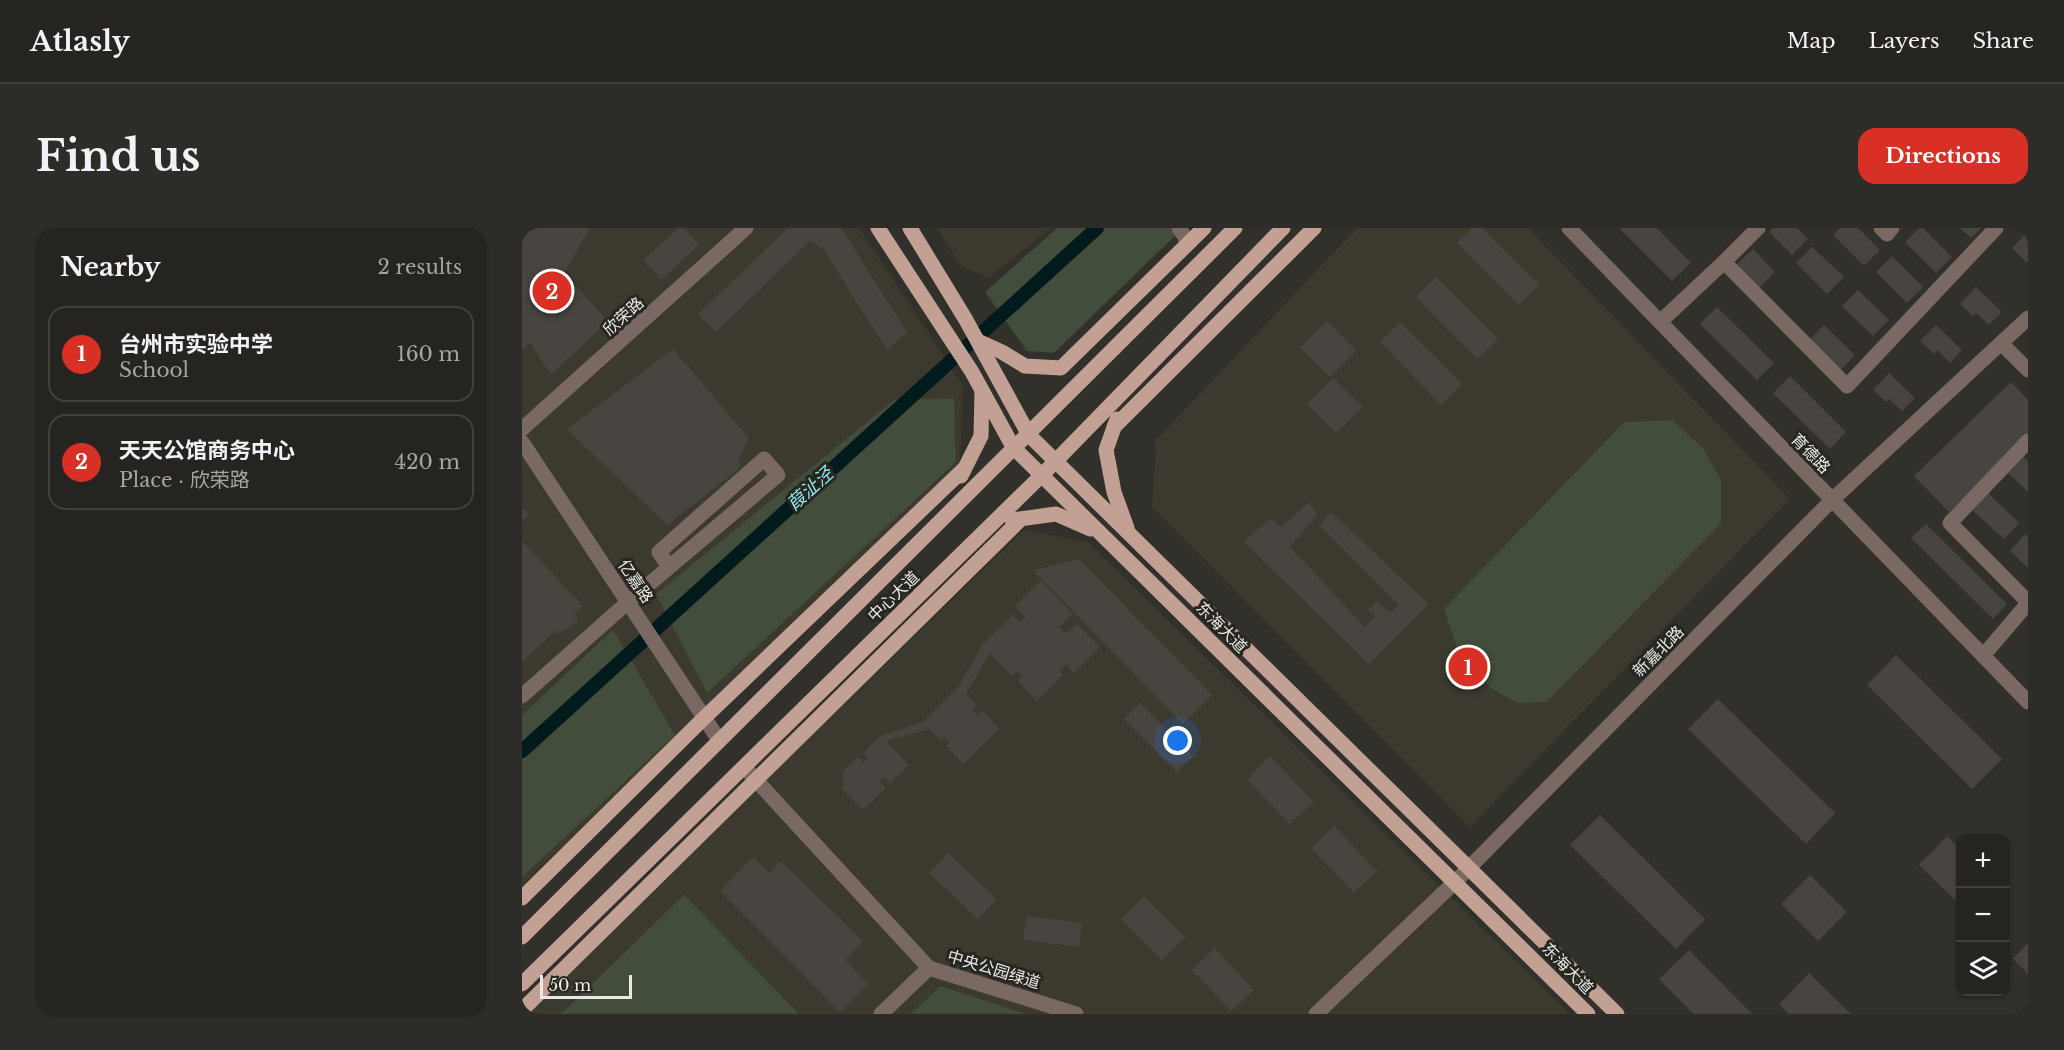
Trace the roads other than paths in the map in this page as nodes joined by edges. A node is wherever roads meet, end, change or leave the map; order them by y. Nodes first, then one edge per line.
1 (746, 228) edge
2 (878, 228) edge
3 (910, 228) edge
4 (1179, 228) edge
5 (1283, 228) edge
6 (1314, 228) edge
7 (1569, 228) edge
8 (1758, 228) edge
9 (1881, 228) edge
10 (1892, 228) edge
11 (1996, 228) edge
12 (1196, 233) edge
13 (1230, 233) edge
14 (1724, 262) junction
15 (1154, 277) junction
16 (1223, 289) junction
17 (1238, 303) junction
18 (2028, 318) edge
19 (1660, 322) junction
20 (978, 341) junction
21 (2001, 343) junction
22 (1146, 369) junction
23 (2028, 370) edge
24 (982, 391) junction
25 (1114, 427) junction
26 (522, 429) edge
27 (1028, 433) junction
28 (2028, 441) edge
29 (522, 442) edge
30 (1013, 447) junction
31 (1056, 461) junction
32 (964, 469) junction
33 (1042, 475) junction
34 (1832, 500) junction
35 (941, 519) junction
36 (1020, 519) junction
37 (992, 524) junction
38 (1129, 534) junction
39 (1109, 542) junction
40 (669, 567) junction
41 (628, 602) junction
42 (2028, 602) edge
43 (1983, 656) junction
44 (522, 696) edge
45 (2028, 702) edge
46 (704, 718) junction
47 (719, 740) junction
48 (744, 767) junction
49 (756, 779) junction
50 (1469, 868) junction
51 (1455, 882) junction
52 (522, 898) edge
53 (522, 937) edge
54 (929, 968) junction
55 (522, 984) edge
56 (522, 1010) edge
57 (881, 1014) edge
58 (1076, 1014) edge
59 (1316, 1014) edge
60 (1588, 1014) edge
61 (1617, 1014) edge

1 - 26 street, 欣荣路
2 - 24 main road, 东海大道
3 - 20 main road, 东海大道
4 - 12 street
5 - 16 main road, 中心大道
6 - 17 main road
7 - 19 street, 育德路
8 - 14 street
9 - 10 street
11 - 14 street
12 - 15 main road
13 - 15 main road
13 - 27 main road, 中心大道
14 - 19 street
15 - 20 main road
16 - 17 main road
16 - 22 main road, 中心大道
17 - 25 main road
18 - 21 street, 新嘉北路
19 - 34 street, 育德路
20 - 27 main road, 东海大道
21 - 23 street
21 - 34 street, 新嘉北路
22 - 25 main road
22 - 31 main road, 中心大道
24 - 30 main road, 东海大道
24 - 32 main road
25 - 38 main road
27 - 30 main road, 中心大道
27 - 31 main road, 东海大道
28 - 42 street
29 - 41 street, 亿嘉路
30 - 33 main road, 东海大道
30 - 35 main road, 中心大道
31 - 33 main road, 中心大道
31 - 38 main road, 东海大道
32 - 35 main road
32 - 46 main road
33 - 37 main road, 中心大道
33 - 39 main road, 东海大道
34 - 43 street, 育德路
34 - 50 street, 新嘉北路
35 - 47 main road, 中心大道
36 - 37 main road
36 - 39 main road
36 - 49 main road
37 - 48 main road, 中心大道
38 - 50 main road, 东海大道
39 - 51 main road, 东海大道
40 - 40 street
40 - 41 street
41 - 44 street
41 - 46 street, 亿嘉路
42 - 43 street
43 - 45 street, 育德路
46 - 47 street, 亿嘉路
46 - 52 main road
47 - 53 main road, 中心大道
48 - 49 street
48 - 55 main road, 中心大道
49 - 54 street
49 - 56 main road
50 - 51 street, 新嘉北路
50 - 61 main road, 东海大道
51 - 59 street, 新嘉北路
51 - 60 main road, 东海大道
54 - 57 street, 中央公园绿道
54 - 58 street, 中央公园绿道

